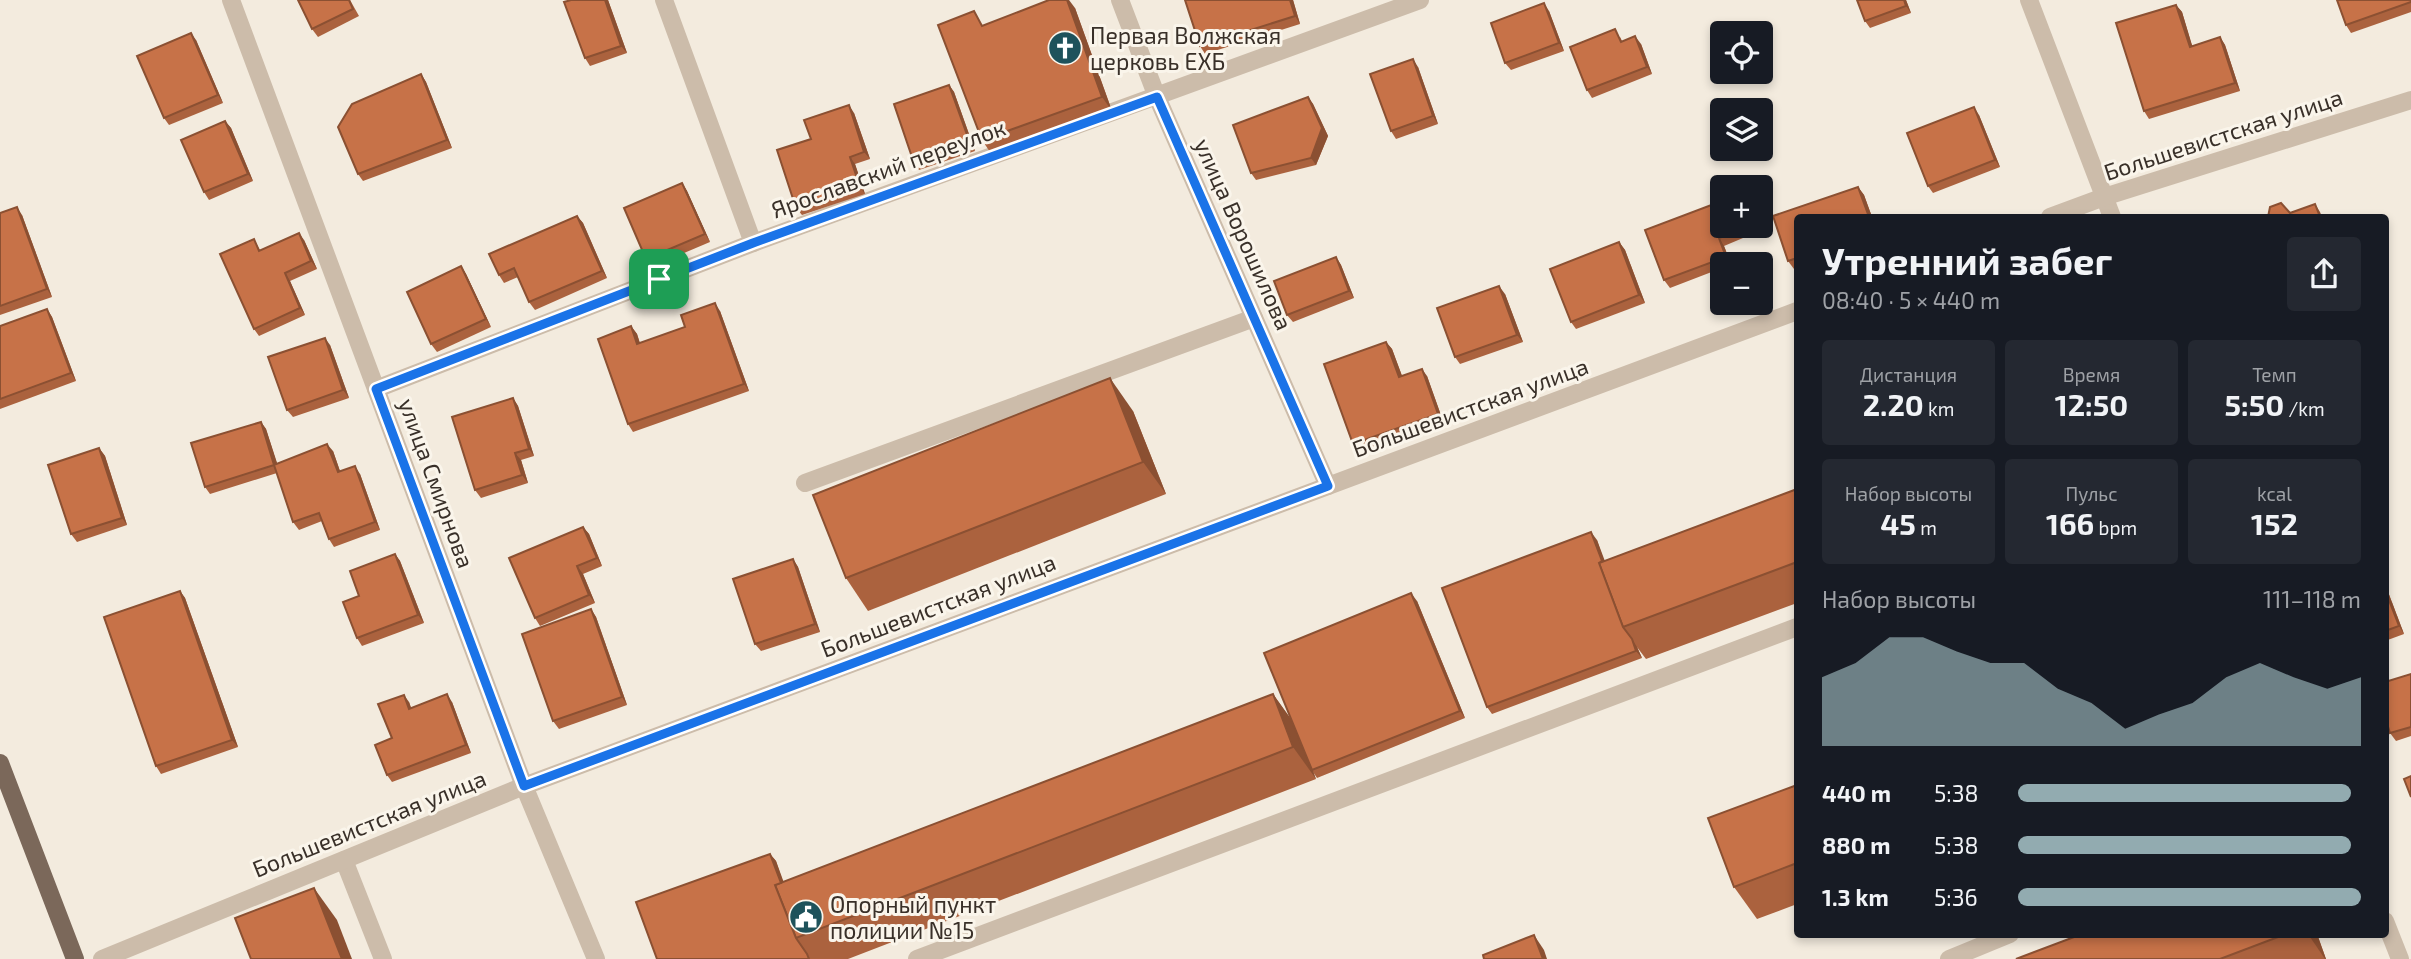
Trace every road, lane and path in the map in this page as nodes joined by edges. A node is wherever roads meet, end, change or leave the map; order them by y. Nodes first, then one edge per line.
1 (231, 0) edge
2 (664, 0) edge
3 (1120, 0) edge
4 (1420, 0) edge
5 (2029, 0) edge
6 (1157, 97) junction
7 (2411, 100) edge
8 (2104, 197) junction
9 (2058, 214) edge
10 (2111, 214) edge
11 (753, 243) junction
12 (1794, 312) edge
13 (1254, 318) junction
14 (376, 389) junction
15 (805, 483) dead end
16 (1328, 486) junction
17 (1794, 628) edge
18 (0, 763) edge
19 (524, 786) junction
20 (344, 860) junction
21 (2389, 931) edge
22 (2000, 938) edge
23 (75, 959) edge
24 (102, 959) edge
25 (383, 959) edge
26 (596, 959) edge
27 (917, 959) edge
28 (1949, 959) edge
29 (2400, 959) edge

1 - 14 street, улица Смирнова
2 - 11 street
3 - 6 street, улица Ворошилова
4 - 6 street, Ярославский переулок
5 - 8 street
6 - 11 street, Ярославский переулок
6 - 13 street, улица Ворошилова
7 - 8 street, Большевистская улица
8 - 9 street, Большевистская улица
8 - 10 street
11 - 14 street, Ярославский переулок
12 - 16 street, Большевистская улица
13 - 15 street
13 - 16 street, улица Ворошилова
14 - 19 street, улица Смирнова
16 - 19 street, Большевистская улица
17 - 27 street
18 - 23 main road
19 - 20 street, Большевистская улица
19 - 26 street, улица Смирнова
20 - 24 street, Большевистская улица
20 - 25 street
21 - 29 street
22 - 28 street

